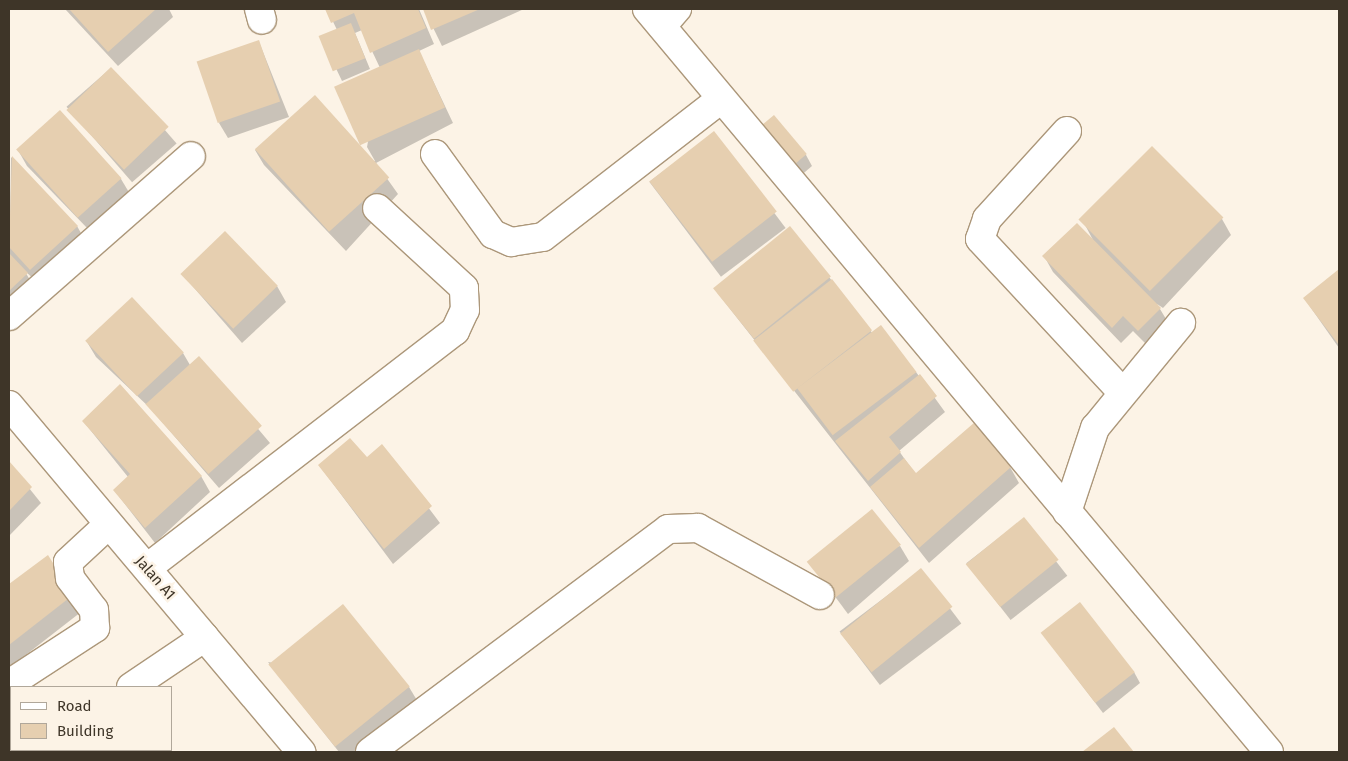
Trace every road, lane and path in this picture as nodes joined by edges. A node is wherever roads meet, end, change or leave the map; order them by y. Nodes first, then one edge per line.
1 (662, 15) edge
2 (722, 99) junction
3 (1067, 131) dead end
4 (435, 154) dead end
5 (191, 156) dead end
6 (377, 208) dead end
7 (9, 316) edge
8 (1181, 323) dead end
9 (1122, 392) junction
10 (9, 405) edge
11 (1067, 512) junction
12 (108, 525) junction
13 (148, 568) junction
14 (820, 595) dead end
15 (205, 638) junction
16 (9, 684) edge
17 (133, 686) edge
18 (301, 752) edge
19 (370, 752) edge
20 (1269, 752) edge

1 - 2 street
2 - 4 street
2 - 11 street
3 - 9 street
5 - 7 street
6 - 13 street
8 - 9 street
9 - 11 street
10 - 12 street, Jalan A1
11 - 20 street
12 - 13 street, Jalan A1
12 - 16 street
13 - 15 street, Jalan A1
14 - 19 street
15 - 17 street
15 - 18 street, Jalan A1

